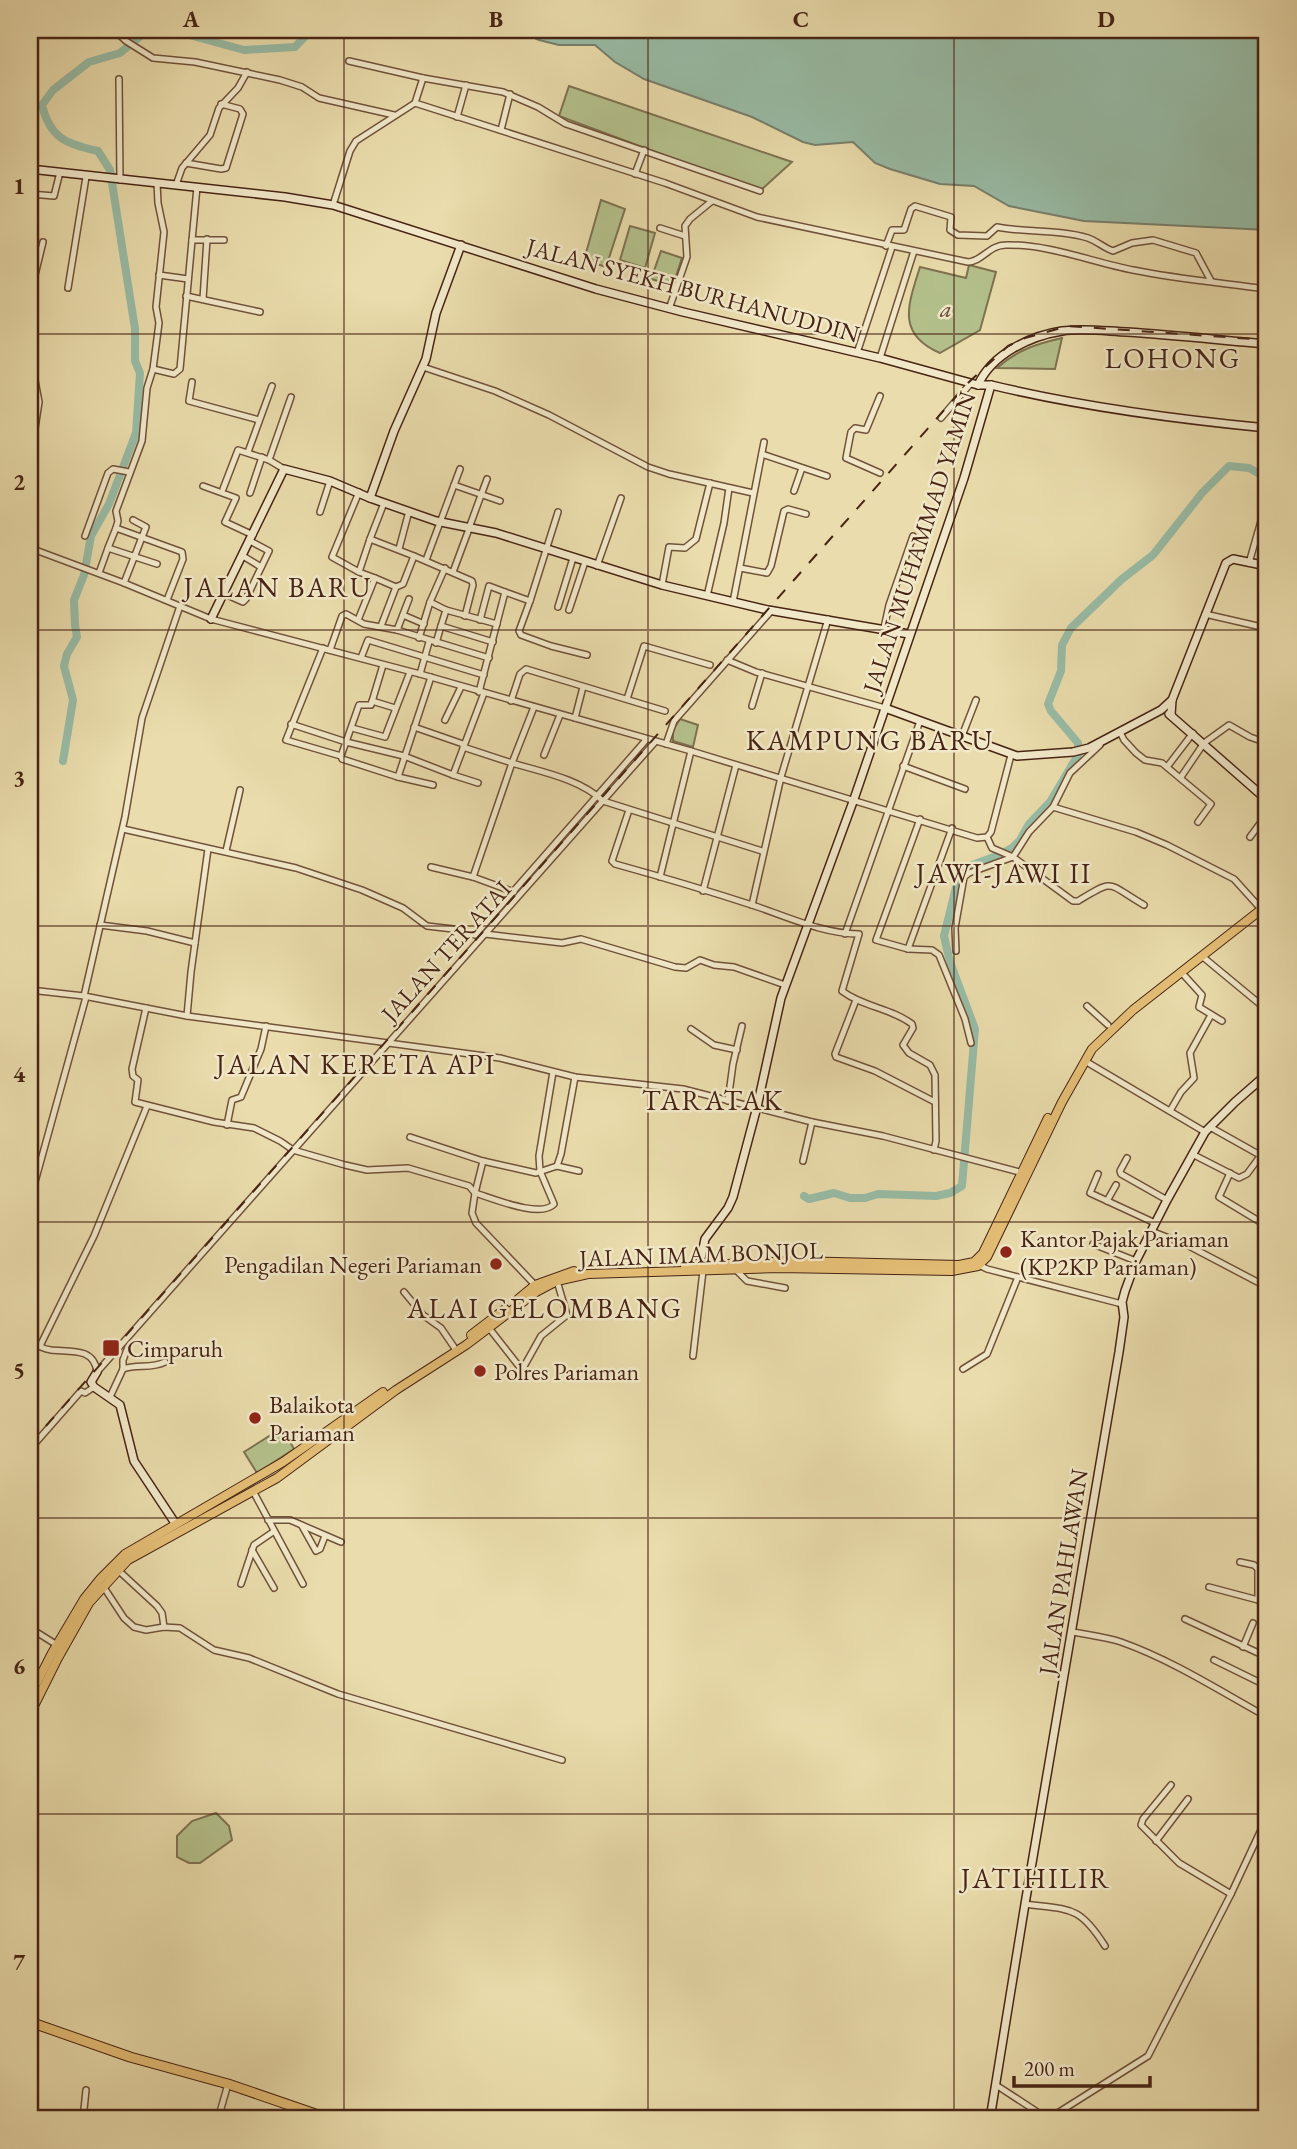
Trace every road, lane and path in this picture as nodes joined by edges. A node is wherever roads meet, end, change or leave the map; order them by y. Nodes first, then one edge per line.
1 (114, 30) edge
2 (349, 61) dead end
3 (247, 72) junction
4 (423, 78) junction
5 (119, 79) dead end
6 (467, 85) junction
7 (510, 94) junction
8 (415, 103) junction
9 (221, 104) junction
10 (395, 115) junction
11 (457, 117) junction
12 (501, 130) junction
13 (644, 150) junction
14 (186, 163) junction
15 (30, 169) edge
16 (60, 172) junction
17 (635, 174) junction
18 (86, 177) junction
19 (114, 179) junction
20 (157, 183) junction
21 (176, 185) junction
22 (197, 187) junction
23 (760, 191) dead end
24 (30, 194) edge
25 (712, 201) junction
26 (334, 205) junction
27 (660, 228) dead end
28 (685, 236) junction
29 (208, 239) junction
30 (192, 240) junction
31 (224, 240) dead end
32 (43, 242) dead end
33 (461, 245) junction
34 (889, 246) junction
35 (914, 251) junction
36 (159, 275) junction
37 (188, 279) junction
38 (1211, 281) junction
39 (68, 288) dead end
40 (1267, 289) edge
41 (186, 296) junction
42 (202, 299) junction
43 (669, 309) junction
44 (260, 312) dead end
45 (1267, 344) edge
46 (858, 353) junction
47 (30, 355) edge
48 (880, 358) junction
49 (423, 367) junction
50 (153, 369) junction
51 (192, 383) dead end
52 (975, 384) junction
53 (990, 385) junction
54 (272, 386) dead end
55 (880, 396) dead end
56 (291, 397) dead end
57 (941, 418) dead end
58 (260, 420) junction
59 (1267, 428) edge
60 (764, 442) dead end
61 (248, 452) junction
62 (762, 454) junction
63 (266, 458) junction
64 (30, 462) edge
65 (803, 468) junction
66 (123, 470) junction
67 (284, 470) junction
68 (460, 470) dead end
69 (880, 473) dead end
70 (827, 476) dead end
71 (487, 480) dead end
72 (330, 481) junction
73 (710, 483) junction
74 (454, 485) junction
75 (203, 486) dead end
76 (729, 488) junction
77 (223, 489) dead end
78 (794, 491) dead end
79 (359, 492) junction
80 (250, 493) dead end
81 (753, 493) junction
82 (481, 494) junction
83 (370, 498) junction
84 (621, 498) dead end
85 (1267, 500) edge
86 (500, 501) dead end
87 (384, 503) junction
88 (409, 511) junction
89 (320, 512) dead end
90 (558, 512) dead end
91 (806, 514) dead end
92 (133, 520) dead end
93 (440, 521) junction
94 (116, 528) junction
95 (469, 529) junction
96 (85, 536) dead end
97 (913, 536) dead end
98 (142, 537) junction
99 (251, 538) junction
100 (370, 539) junction
101 (30, 548) edge
102 (108, 548) junction
103 (399, 549) junction
104 (545, 550) junction
105 (135, 555) junction
106 (243, 556) junction
107 (414, 556) junction
108 (573, 558) junction
109 (426, 560) junction
110 (585, 562) junction
111 (1249, 563) junction
112 (158, 564) dead end
113 (597, 566) junction
114 (1267, 566) edge
115 (261, 567) junction
116 (445, 568) junction
117 (740, 568) junction
118 (359, 572) junction
119 (453, 572) junction
120 (99, 573) junction
121 (375, 578) junction
122 (124, 583) junction
123 (662, 585) junction
124 (396, 587) junction
125 (505, 592) junction
126 (225, 594) junction
127 (707, 596) junction
128 (409, 599) dead end
129 (167, 600) junction
130 (530, 601) junction
131 (733, 602) junction
132 (430, 603) junction
133 (180, 606) junction
134 (558, 607) dead end
135 (446, 610) junction
136 (569, 610) dead end
137 (772, 610) junction
138 (1205, 614) junction
139 (403, 615) junction
140 (465, 616) junction
141 (211, 619) junction
142 (358, 620) junction
143 (480, 620) junction
144 (828, 620) junction
145 (424, 624) junction
146 (497, 624) junction
147 (373, 625) junction
148 (381, 626) junction
149 (441, 626) junction
150 (884, 628) junction
151 (1266, 628) edge
152 (397, 631) junction
153 (909, 634) junction
154 (419, 638) junction
155 (368, 640) junction
156 (432, 642) junction
157 (493, 642) junction
158 (326, 649) junction
159 (587, 655) dead end
160 (425, 657) junction
161 (361, 658) junction
162 (489, 658) junction
163 (727, 660) junction
164 (383, 665) junction
165 (710, 665) dead end
166 (410, 672) junction
167 (762, 673) junction
168 (420, 674) junction
169 (484, 674) junction
170 (431, 677) junction
171 (809, 685) junction
172 (461, 687) junction
173 (583, 687) junction
174 (481, 692) junction
175 (627, 699) junction
176 (976, 700) dead end
177 (1172, 700) junction
178 (372, 701) junction
179 (511, 701) junction
180 (752, 706) dead end
181 (395, 708) junction
182 (534, 708) junction
183 (889, 709) junction
184 (665, 711) dead end
185 (1152, 714) junction
186 (560, 715) junction
187 (1171, 715) junction
188 (575, 718) junction
189 (445, 720) dead end
190 (920, 721) junction
191 (291, 724) junction
192 (414, 727) junction
193 (352, 728) junction
194 (1120, 732) junction
195 (1193, 733) junction
196 (962, 736) junction
197 (646, 740) junction
198 (346, 742) junction
199 (655, 742) junction
200 (1102, 743) junction
201 (1267, 743) edge
202 (666, 744) junction
203 (1205, 744) junction
204 (463, 745) junction
205 (691, 751) junction
206 (341, 755) junction
207 (544, 755) dead end
208 (1012, 755) junction
209 (404, 756) junction
210 (512, 763) junction
211 (736, 765) junction
212 (903, 766) junction
213 (1167, 767) junction
214 (453, 775) junction
215 (398, 777) junction
216 (780, 777) junction
217 (1181, 777) junction
218 (478, 783) dead end
219 (433, 785) dead end
220 (965, 789) dead end
221 (240, 790) dead end
222 (597, 795) junction
223 (854, 799) junction
224 (1267, 800) edge
225 (603, 801) junction
226 (1053, 807) junction
227 (629, 810) junction
228 (890, 810) junction
229 (1267, 814) edge
230 (920, 819) junction
231 (1198, 822) dead end
232 (672, 824) junction
233 (951, 828) junction
234 (123, 829) junction
235 (988, 837) junction
236 (1250, 837) dead end
237 (718, 838) junction
238 (208, 849) junction
239 (226, 851) junction
240 (762, 851) junction
241 (1013, 856) junction
242 (431, 867) dead end
243 (472, 877) junction
244 (660, 877) junction
245 (704, 891) junction
246 (514, 892) junction
247 (1267, 898) edge
248 (752, 905) junction
249 (1143, 905) dead end
250 (1263, 907) edge
251 (807, 924) junction
252 (100, 925) junction
253 (845, 933) junction
254 (485, 934) junction
255 (195, 943) junction
256 (908, 949) junction
257 (956, 951) dead end
258 (1203, 957) junction
259 (1182, 973) junction
260 (1163, 984) junction
261 (785, 985) junction
262 (30, 990) edge
263 (85, 997) junction
264 (856, 1000) junction
265 (1087, 1006) dead end
266 (146, 1007) junction
267 (1267, 1010) edge
268 (1211, 1015) junction
269 (187, 1016) junction
270 (1222, 1021) dead end
271 (266, 1026) junction
272 (742, 1026) dead end
273 (1108, 1026) junction
274 (691, 1029) dead end
275 (387, 1042) junction
276 (971, 1044) dead end
277 (737, 1049) junction
278 (1085, 1061) junction
279 (554, 1072) junction
280 (1267, 1074) edge
281 (575, 1077) junction
282 (728, 1101) junction
283 (1059, 1101) junction
284 (935, 1102) junction
285 (147, 1106) junction
286 (757, 1107) junction
287 (1170, 1111) junction
288 (813, 1122) junction
289 (227, 1125) junction
290 (1208, 1129) junction
291 (410, 1137) dead end
292 (293, 1150) junction
293 (934, 1150) junction
294 (1192, 1154) junction
295 (1261, 1156) junction
296 (1128, 1158) dead end
297 (1267, 1159) edge
298 (483, 1161) junction
299 (803, 1161) dead end
300 (556, 1166) junction
301 (540, 1171) junction
302 (579, 1171) dead end
303 (1023, 1173) junction
304 (1230, 1173) junction
305 (1098, 1174) dead end
306 (1116, 1185) dead end
307 (475, 1193) junction
308 (30, 1200) edge
309 (1167, 1200) junction
310 (1107, 1201) junction
311 (1009, 1207) junction
312 (1155, 1223) junction
313 (1267, 1226) edge
314 (1151, 1231) junction
315 (1093, 1244) dead end
316 (1136, 1261) junction
317 (977, 1264) junction
318 (794, 1265) junction
319 (700, 1270) junction
320 (736, 1270) junction
321 (610, 1271) junction
322 (1018, 1276) junction
323 (557, 1281) junction
324 (535, 1285) junction
325 (1267, 1287) edge
326 (785, 1288) dead end
327 (404, 1292) dead end
328 (516, 1303) junction
329 (1122, 1304) junction
330 (489, 1328) junction
331 (30, 1342) edge
332 (40, 1346) junction
333 (128, 1347) dead end
334 (454, 1347) junction
335 (693, 1356) dead end
336 (165, 1362) dead end
337 (434, 1363) junction
338 (123, 1369) junction
339 (963, 1369) dead end
340 (97, 1372) junction
341 (91, 1389) junction
342 (110, 1397) junction
343 (349, 1420) junction
344 (30, 1449) edge
345 (283, 1462) junction
346 (271, 1469) junction
347 (289, 1470) junction
348 (276, 1478) junction
349 (253, 1491) junction
350 (211, 1508) junction
351 (268, 1520) junction
352 (175, 1523) junction
353 (302, 1526) junction
354 (274, 1532) junction
355 (326, 1536) junction
356 (341, 1542) dead end
357 (252, 1550) junction
358 (126, 1557) junction
359 (1240, 1562) dead end
360 (118, 1570) junction
361 (241, 1584) dead end
362 (303, 1584) dead end
363 (103, 1586) junction
364 (1209, 1587) dead end
365 (274, 1588) dead end
366 (1258, 1600) junction
367 (1267, 1604) edge
368 (1185, 1619) dead end
369 (1253, 1623) dead end
370 (164, 1627) junction
371 (30, 1628) edge
372 (1073, 1632) junction
373 (57, 1645) junction
374 (1243, 1647) junction
375 (1267, 1656) edge
376 (1214, 1660) dead end
377 (43, 1678) junction
378 (1267, 1686) edge
379 (30, 1696) edge
380 (30, 1714) edge
381 (1267, 1717) edge
382 (562, 1760) dead end
383 (1171, 1785) dead end
384 (1188, 1799) dead end
385 (1267, 1817) edge
386 (1156, 1841) junction
387 (1231, 1894) junction
388 (1025, 1904) junction
389 (1105, 1946) dead end
390 (30, 2022) edge
391 (228, 2084) junction
392 (996, 2085) junction
393 (86, 2090) dead end
394 (83, 2119) edge
395 (218, 2119) edge
396 (330, 2119) edge
397 (990, 2119) edge
398 (1048, 2119) edge

1 - 3 street
2 - 4 street
3 - 9 street
3 - 10 street
4 - 6 street
4 - 8 street
5 - 19 street
6 - 7 street
6 - 11 street
7 - 12 street
7 - 13 street
8 - 10 street
8 - 11 street
9 - 14 street
9 - 14 street
10 - 26 street
11 - 12 street
12 - 17 street
13 - 17 street
13 - 23 street
14 - 21 street
15 - 16 street, JALAN SYEKH BURHANUDDIN
16 - 18 street, JALAN SYEKH BURHANUDDIN
16 - 24 street
17 - 25 street
18 - 19 street, JALAN SYEKH BURHANUDDIN
18 - 39 street
19 - 20 street, JALAN SYEKH BURHANUDDIN
20 - 21 street, JALAN SYEKH BURHANUDDIN
20 - 36 street
21 - 22 street, JALAN SYEKH BURHANUDDIN
22 - 26 street, JALAN SYEKH BURHANUDDIN
22 - 30 street
25 - 28 street
25 - 34 street
26 - 33 street, JALAN SYEKH BURHANUDDIN
27 - 28 street
28 - 43 street
29 - 30 street
29 - 31 street
29 - 42 street
30 - 37 street
32 - 47 street
33 - 43 street, JALAN SYEKH BURHANUDDIN
33 - 49 street
34 - 35 street
34 - 38 street
34 - 46 street
35 - 38 street
35 - 48 street
36 - 37 street
36 - 50 street
37 - 41 street
38 - 40 street
41 - 42 street
41 - 50 street
42 - 44 street
43 - 46 street, JALAN SYEKH BURHANUDDIN
45 - 52 street
46 - 48 street, JALAN SYEKH BURHANUDDIN
47 - 64 street
48 - 52 street, JALAN SYEKH BURHANUDDIN
49 - 73 street
49 - 83 street
50 - 66 street
51 - 58 street
52 - 53 street, JALAN SYEKH BURHANUDDIN
52 - 57 street
53 - 59 street, JALAN SYEKH BURHANUDDIN
53 - 153 street, JALAN MUHAMMAD YAMIN
54 - 58 street
55 - 69 street
56 - 63 street
58 - 61 street
60 - 62 street
61 - 63 street
61 - 77 street
62 - 65 street
62 - 81 street
63 - 67 street
63 - 80 street
65 - 70 street
65 - 78 street
66 - 94 street
66 - 96 street
67 - 72 street
67 - 99 street
68 - 74 street
71 - 82 street
72 - 79 street
72 - 89 street
73 - 76 street
73 - 123 street
74 - 82 street
74 - 93 street
75 - 99 street
76 - 81 street
76 - 127 street
79 - 83 street
79 - 118 street
81 - 117 street
82 - 86 street
82 - 95 street
83 - 87 street
84 - 113 street
85 - 111 street
87 - 88 street
87 - 100 street
88 - 93 street
88 - 103 street
90 - 104 street
91 - 117 street
92 - 98 street
93 - 95 street
93 - 109 street
94 - 98 street
94 - 102 street
95 - 104 street
95 - 119 street
97 - 150 street
98 - 105 street
98 - 129 street
99 - 106 street
99 - 115 street
100 - 103 street
100 - 118 street
101 - 120 street
102 - 105 street
102 - 120 street
103 - 107 street
104 - 108 street
104 - 130 street
105 - 112 street
105 - 122 street
106 - 115 street
106 - 126 street
107 - 109 street
107 - 124 street
108 - 110 street
108 - 134 street
109 - 116 street
110 - 113 street
110 - 136 street
111 - 114 street
111 - 138 street
113 - 123 street
115 - 126 street
116 - 119 street
116 - 132 street
117 - 131 street
118 - 121 street
119 - 140 street
120 - 122 street
121 - 124 street
121 - 142 street
122 - 129 street
123 - 127 street
124 - 148 street
125 - 130 street
125 - 143 street
125 - 146 street
126 - 141 street
127 - 131 street
128 - 139 street
129 - 133 street
130 - 159 street
131 - 137 street
132 - 135 street
132 - 145 street
133 - 141 street
133 - 234 street
135 - 140 street
135 - 149 street
137 - 144 street
137 - 163 street
138 - 151 street
138 - 177 street
139 - 145 street
139 - 152 street
140 - 143 street
141 - 158 street
142 - 147 street
142 - 158 street
143 - 146 street
144 - 150 street
144 - 171 street
145 - 154 street
146 - 157 street
147 - 148 street
147 - 155 street
148 - 152 street
149 - 156 street
149 - 157 street
150 - 153 street
152 - 154 street
153 - 183 street, JALAN MUHAMMAD YAMIN
154 - 156 street
155 - 160 street
155 - 161 street
156 - 160 street
156 - 162 street
157 - 162 street
158 - 161 street
158 - 191 street
160 - 168 street
160 - 169 street
161 - 164 street
162 - 169 street
163 - 167 street
163 - 202 street
164 - 166 street
164 - 178 street
165 - 175 street
166 - 168 street
166 - 181 street
167 - 171 street
167 - 180 street
168 - 170 street
169 - 174 street
170 - 172 street
170 - 192 street
171 - 183 street
171 - 216 street
172 - 174 street
172 - 189 street
173 - 175 street
173 - 179 street
173 - 188 street
174 - 179 street
174 - 204 street
175 - 184 street
176 - 196 street
177 - 185 street
177 - 187 street
178 - 181 street
178 - 193 street
179 - 182 street
181 - 193 street
182 - 186 street
182 - 210 street
183 - 190 street
183 - 223 street, JALAN MUHAMMAD YAMIN
185 - 187 street
185 - 194 street
186 - 188 street
186 - 207 street
187 - 195 street
188 - 197 street
190 - 196 street
190 - 212 street
191 - 198 street
191 - 206 street
192 - 204 street
192 - 209 street
193 - 198 street
194 - 200 street
194 - 213 street
195 - 203 street
195 - 213 street
196 - 208 street
197 - 199 street
197 - 222 street
198 - 206 street
198 - 209 street
199 - 202 street
199 - 225 street, JALAN TERATAI
200 - 208 street
200 - 226 street
201 - 203 street
202 - 205 street
203 - 217 street
203 - 224 street
204 - 210 street
204 - 214 street
205 - 211 street
205 - 232 street
206 - 215 street
208 - 235 street
209 - 214 street
209 - 215 street
210 - 222 street
210 - 243 street
211 - 216 street
211 - 237 street
212 - 220 street
212 - 228 street
213 - 217 street
214 - 218 street
215 - 219 street
216 - 223 street
216 - 240 street
217 - 231 street
221 - 239 street
222 - 225 street
222 - 246 street
223 - 228 street
223 - 251 street, JALAN MUHAMMAD YAMIN
225 - 227 street
225 - 254 street, JALAN TERATAI
226 - 241 street
226 - 250 street
227 - 232 street
227 - 244 street
228 - 230 street
228 - 253 street
229 - 236 street
230 - 233 street
230 - 256 street
232 - 237 street
232 - 244 street
233 - 235 street
233 - 256 street
234 - 238 street
234 - 252 street
235 - 241 street
237 - 240 street
237 - 245 street
238 - 239 street
238 - 255 street
239 - 246 street
240 - 248 street
241 - 249 street
241 - 257 street
242 - 243 street
243 - 246 street
244 - 245 street
245 - 248 street
247 - 250 main road
248 - 251 street
250 - 258 main road
250 - 260 main road
251 - 253 street
251 - 261 street, JALAN MUHAMMAD YAMIN
252 - 255 street
252 - 263 street
253 - 264 street
254 - 261 street
254 - 275 street, JALAN TERATAI
255 - 269 street
256 - 276 street
258 - 259 main road
258 - 267 street
259 - 260 main road
259 - 268 street
260 - 273 main road
260 - 278 main road
261 - 286 street, JALAN MUHAMMAD YAMIN
262 - 263 street
263 - 266 street
263 - 308 street
264 - 284 street
264 - 284 street
265 - 273 street
266 - 269 street
266 - 285 street
268 - 270 street
268 - 287 street
269 - 271 street
271 - 275 street
271 - 289 street
272 - 277 street
273 - 283 main road
274 - 277 street
275 - 279 street
275 - 292 street, JALAN TERATAI
277 - 282 street
278 - 283 main road
278 - 287 street
279 - 281 street
279 - 301 street
280 - 290 street, JALAN PAHLAWAN
281 - 282 street
281 - 300 street
282 - 286 street
283 - 303 main road
283 - 311 main road
284 - 293 street
285 - 289 street
285 - 332 street
286 - 288 street
286 - 319 street, JALAN MUHAMMAD YAMIN
287 - 290 street
288 - 293 street
288 - 299 street
289 - 292 street
290 - 294 street, JALAN PAHLAWAN
290 - 295 street
291 - 298 street
292 - 307 street
292 - 340 street, JALAN TERATAI
293 - 303 street
294 - 304 street
294 - 309 street, JALAN PAHLAWAN
295 - 297 street
295 - 304 street
296 - 309 street
298 - 301 street
298 - 307 street
300 - 301 street
300 - 302 street
301 - 307 street
303 - 311 main road
304 - 313 street
305 - 310 street
306 - 310 street
307 - 324 street
309 - 312 street, JALAN PAHLAWAN
310 - 312 street
311 - 317 main road
312 - 314 street, JALAN PAHLAWAN
314 - 316 street, JALAN PAHLAWAN
314 - 325 street
315 - 316 street
316 - 329 street, JALAN PAHLAWAN
317 - 318 main road, JALAN IMAM BONJOL
317 - 322 street
318 - 319 main road, JALAN IMAM BONJOL
318 - 320 main road, JALAN IMAM BONJOL
319 - 320 main road, JALAN IMAM BONJOL
319 - 321 main road, JALAN IMAM BONJOL
319 - 335 street
320 - 326 street
321 - 323 main road, JALAN IMAM BONJOL
321 - 324 main road, JALAN IMAM BONJOL
322 - 329 street
322 - 339 street
323 - 328 main road, JALAN IMAM BONJOL
323 - 330 street
324 - 328 main road, JALAN IMAM BONJOL
327 - 334 street
328 - 330 main road, JALAN IMAM BONJOL
328 - 334 main road, JALAN IMAM BONJOL
329 - 372 street, JALAN PAHLAWAN
330 - 337 main road, JALAN IMAM BONJOL
331 - 332 street
332 - 340 street
333 - 338 street
334 - 337 main road, JALAN IMAM BONJOL
336 - 338 street
337 - 343 main road, JALAN IMAM BONJOL
338 - 342 street
340 - 341 street
341 - 342 street
341 - 344 street
342 - 352 street
343 - 345 main road, JALAN IMAM BONJOL
343 - 347 main road, JALAN IMAM BONJOL
345 - 346 main road, JALAN IMAM BONJOL
345 - 347 main road
346 - 348 main road
346 - 350 main road, JALAN IMAM BONJOL
347 - 348 main road, JALAN IMAM BONJOL
348 - 349 main road, JALAN IMAM BONJOL
349 - 350 main road, JALAN IMAM BONJOL
349 - 351 street
350 - 352 main road
350 - 358 main road
351 - 353 street
351 - 354 street
352 - 358 main road
353 - 355 street
353 - 355 street
354 - 357 street
354 - 362 street
355 - 356 street
357 - 361 street
357 - 365 street
358 - 360 main road
358 - 373 main road
359 - 366 street
360 - 363 main road
360 - 370 street
363 - 370 street
363 - 377 main road
364 - 366 street
366 - 367 street
368 - 374 street
369 - 374 street
370 - 382 street
371 - 373 street
372 - 381 street
372 - 388 street, JALAN PAHLAWAN
373 - 377 main road
374 - 375 street
376 - 378 street
377 - 379 main road
377 - 380 main road
383 - 386 street
384 - 386 street
385 - 387 street
386 - 387 street
387 - 398 street
388 - 389 street
388 - 392 street, JALAN PAHLAWAN
390 - 391 highway
391 - 395 street
391 - 396 highway
392 - 397 street, JALAN PAHLAWAN
392 - 398 street
393 - 394 street

